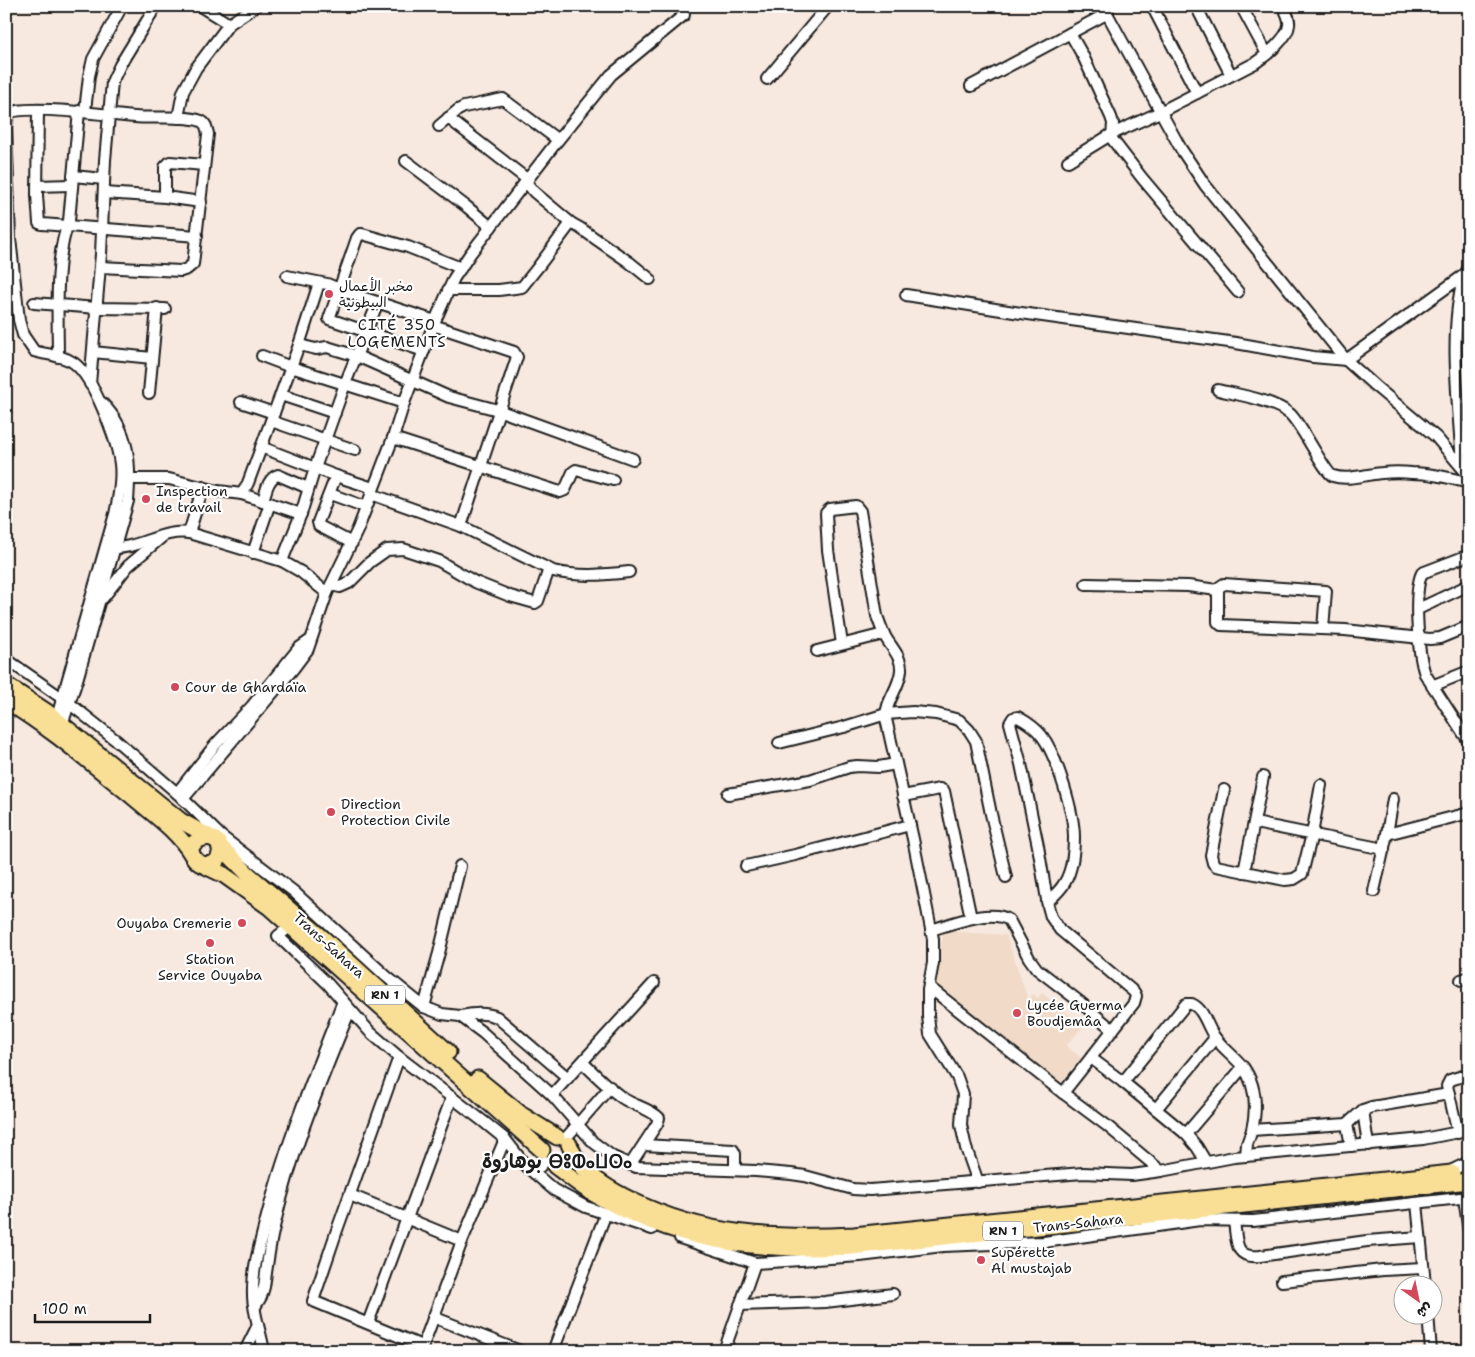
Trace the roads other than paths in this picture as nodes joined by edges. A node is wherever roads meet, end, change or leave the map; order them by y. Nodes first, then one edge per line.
1 (122, 6) edge
2 (156, 6) edge
3 (200, 6) edge
4 (256, 6) edge
5 (828, 6) edge
6 (1152, 6) edge
7 (1196, 6) edge
8 (1241, 6) edge
9 (1283, 6) edge
10 (1105, 8) edge
11 (684, 15) dead end
12 (229, 24) junction
13 (1070, 33) junction
14 (1267, 54) junction
15 (1231, 75) junction
16 (767, 79) dead end
17 (971, 86) dead end
18 (1196, 93) junction
19 (38, 110) junction
20 (82, 111) junction
21 (1160, 112) junction
22 (110, 114) junction
23 (178, 118) junction
24 (448, 118) junction
25 (439, 126) dead end
26 (1112, 134) junction
27 (558, 140) junction
28 (406, 161) dead end
29 (1068, 161) dead end
30 (204, 165) junction
31 (104, 179) junction
32 (72, 180) junction
33 (527, 181) junction
34 (37, 186) junction
35 (104, 193) junction
36 (166, 197) junction
37 (201, 202) junction
38 (571, 223) junction
39 (67, 225) junction
40 (492, 228) junction
41 (102, 229) junction
42 (197, 236) junction
43 (100, 267) junction
44 (461, 268) junction
45 (1466, 272) edge
46 (288, 276) dead end
47 (650, 279) dead end
48 (319, 283) junction
49 (339, 289) junction
50 (448, 290) junction
51 (1238, 292) dead end
52 (906, 295) dead end
53 (378, 302) junction
54 (34, 303) dead end
55 (58, 306) junction
56 (97, 308) junction
57 (434, 323) junction
58 (367, 331) junction
59 (299, 345) junction
60 (424, 351) junction
61 (93, 352) junction
62 (58, 356) junction
63 (262, 356) dead end
64 (357, 356) junction
65 (152, 358) junction
66 (1346, 360) junction
67 (290, 367) junction
68 (413, 381) junction
69 (345, 384) junction
70 (90, 385) junction
71 (1218, 390) dead end
72 (149, 393) dead end
73 (281, 395) junction
74 (99, 400) junction
75 (241, 402) dead end
76 (404, 403) junction
77 (498, 410) junction
78 (335, 413) junction
79 (272, 418) junction
80 (393, 438) junction
81 (325, 440) junction
82 (261, 447) junction
83 (355, 450) dead end
84 (633, 459) dead end
85 (481, 466) junction
86 (1462, 466) junction
87 (315, 468) junction
88 (336, 476) junction
89 (1469, 476) edge
90 (130, 479) junction
91 (613, 480) dead end
92 (1469, 482) edge
93 (203, 487) junction
94 (308, 488) junction
95 (372, 491) junction
96 (242, 494) junction
97 (330, 494) junction
98 (266, 502) junction
99 (366, 507) junction
100 (301, 514) junction
101 (460, 526) junction
102 (189, 533) junction
103 (162, 536) junction
104 (352, 543) junction
105 (110, 548) junction
106 (253, 553) junction
107 (1469, 555) edge
108 (282, 561) junction
109 (549, 569) junction
110 (629, 572) dead end
111 (1086, 584) dead end
112 (1469, 585) edge
113 (329, 589) junction
114 (1217, 590) junction
115 (1418, 608) junction
116 (96, 610) junction
117 (1469, 626) edge
118 (1323, 629) junction
119 (884, 634) junction
120 (1418, 637) junction
121 (842, 644) junction
122 (817, 651) dead end
123 (6, 659) edge
124 (1469, 670) edge
125 (6, 685) edge
126 (1432, 686) junction
127 (6, 701) edge
128 (65, 701) junction
129 (886, 714) junction
130 (57, 728) junction
131 (1469, 742) edge
132 (779, 743) dead end
133 (896, 764) junction
134 (1264, 777) dead end
135 (1321, 785) dead end
136 (1224, 790) dead end
137 (728, 794) dead end
138 (180, 796) junction
139 (903, 796) junction
140 (1393, 799) dead end
141 (1469, 813) edge
142 (1255, 823) junction
143 (910, 825) junction
144 (1312, 834) junction
145 (1388, 834) junction
146 (218, 840) junction
147 (1384, 849) junction
148 (197, 860) junction
149 (460, 866) dead end
150 (746, 866) dead end
151 (1244, 872) junction
152 (1006, 877) dead end
153 (1374, 891) dead end
154 (1047, 902) junction
155 (971, 918) junction
156 (291, 926) junction
157 (931, 930) junction
158 (654, 983) dead end
159 (929, 986) junction
160 (343, 1001) junction
161 (424, 1007) junction
162 (350, 1010) junction
163 (460, 1016) junction
164 (1113, 1030) junction
165 (1215, 1038) junction
166 (399, 1057) junction
167 (1091, 1058) junction
168 (582, 1062) junction
169 (1243, 1067) junction
170 (1469, 1074) edge
171 (568, 1078) junction
172 (1123, 1082) junction
173 (610, 1087) junction
174 (313, 1090) junction
175 (1063, 1093) junction
176 (1449, 1094) junction
177 (552, 1095) junction
178 (452, 1097) junction
179 (1156, 1109) junction
180 (1363, 1110) junction
181 (578, 1124) junction
182 (1347, 1124) junction
183 (1252, 1130) junction
184 (1469, 1130) edge
185 (1458, 1133) junction
186 (1186, 1134) junction
187 (505, 1139) junction
188 (564, 1140) junction
189 (644, 1145) junction
190 (1368, 1145) junction
191 (1351, 1146) junction
192 (1246, 1156) junction
193 (547, 1159) junction
194 (1206, 1162) junction
195 (1469, 1162) edge
196 (630, 1165) junction
197 (735, 1170) junction
198 (1161, 1171) junction
199 (1469, 1171) edge
200 (534, 1173) junction
201 (1446, 1173) junction
202 (1469, 1181) edge
203 (978, 1182) junction
204 (350, 1195) junction
205 (1466, 1197) edge
206 (1417, 1203) junction
207 (606, 1213) junction
208 (407, 1219) junction
209 (1234, 1222) junction
210 (1469, 1232) edge
211 (1420, 1237) junction
212 (462, 1241) junction
213 (755, 1263) junction
214 (1423, 1268) junction
215 (1424, 1274) edge
216 (1282, 1281) dead end
217 (893, 1294) dead end
218 (740, 1305) junction
219 (433, 1317) junction
220 (368, 1323) junction
221 (1429, 1324) edge
222 (258, 1325) junction
223 (421, 1348) edge
224 (245, 1351) edge
225 (264, 1351) edge
226 (520, 1351) edge
227 (553, 1351) edge
228 (724, 1351) edge
229 (1432, 1351) edge

1 - 20 street
2 - 22 street
3 - 12 street
4 - 12 street
5 - 16 street
6 - 18 street
7 - 15 street
8 - 14 street
9 - 14 street
10 - 13 street
10 - 21 street
11 - 27 street
12 - 23 street
13 - 17 street
13 - 26 street
14 - 15 street
15 - 18 street
18 - 21 street
19 - 20 street
19 - 34 street
19 - 62 street
20 - 22 street
20 - 32 street
21 - 26 street
21 - 66 street
22 - 23 street
22 - 31 street
23 - 30 street
24 - 25 street
24 - 27 street
24 - 33 street
26 - 29 street
26 - 51 street
27 - 33 street
28 - 40 street
30 - 36 street
30 - 37 street
31 - 32 street
31 - 35 street
32 - 34 street
32 - 39 street
33 - 38 street
33 - 40 street
34 - 39 street
35 - 36 street
35 - 41 street
36 - 37 street
37 - 42 street
38 - 47 street
38 - 50 street
39 - 41 street
39 - 55 street
40 - 44 street
41 - 42 street
41 - 43 street
42 - 43 street
43 - 56 street
44 - 49 street
44 - 50 street
45 - 66 street
45 - 86 street
46 - 48 street
48 - 49 street
48 - 59 street
49 - 53 street
49 - 58 street
50 - 57 street
52 - 66 street
53 - 57 street
53 - 58 street
54 - 55 street
55 - 56 street
55 - 62 street
56 - 61 street
56 - 65 street
57 - 60 street
57 - 77 street
58 - 60 street
58 - 64 street
59 - 64 street
59 - 67 street
60 - 68 street
61 - 65 street
61 - 70 street
62 - 70 street
63 - 67 street
64 - 68 street
64 - 69 street
65 - 72 street
66 - 86 street
67 - 69 street
67 - 73 street
68 - 76 street
68 - 77 street
69 - 76 street
69 - 78 street
70 - 74 street
71 - 92 street
73 - 78 street
73 - 79 street
74 - 90 street
74 - 105 street
75 - 79 street
76 - 80 street
77 - 84 street
77 - 85 street
78 - 81 street
79 - 81 street
79 - 82 street
80 - 85 street
80 - 95 street
81 - 83 street
81 - 87 street
82 - 87 street
82 - 96 street
85 - 91 street
85 - 101 street
86 - 89 street
87 - 88 street
87 - 94 street
88 - 95 street
88 - 97 street
90 - 93 street
90 - 105 street
93 - 96 street
93 - 102 street
94 - 98 street
94 - 100 street
95 - 99 street
95 - 101 street
96 - 98 street
97 - 99 street
97 - 104 street
98 - 100 street
98 - 106 street
99 - 104 street
100 - 108 street
101 - 109 street
102 - 103 street
102 - 106 street
103 - 105 street
103 - 116 street
104 - 113 street
105 - 116 street
105 - 128 street
106 - 108 street
107 - 115 street
108 - 113 street
109 - 110 street
109 - 113 street
111 - 114 street
112 - 115 street
113 - 138 street
114 - 118 street
114 - 118 street
115 - 120 street
116 - 128 street
117 - 120 street
118 - 120 street
119 - 121 street
119 - 121 street
119 - 129 street
120 - 126 street
121 - 122 street
123 - 128 street
124 - 126 street
125 - 130 highway, Trans-Sahara / RN 1
126 - 131 street
127 - 130 highway, Trans-Sahara / RN 1
128 - 130 street
128 - 138 street
129 - 132 street
129 - 133 street
129 - 152 street
130 - 146 highway, Trans-Sahara / RN 1
130 - 148 highway, Trans-Sahara / RN 1
133 - 137 street
133 - 139 street
134 - 142 street
135 - 144 street
136 - 151 street
138 - 146 street
139 - 143 street
139 - 155 street
140 - 145 street
141 - 145 street
142 - 144 street
142 - 151 street
143 - 150 street
143 - 157 street
144 - 147 street
144 - 151 street
145 - 147 street
146 - 148 highway
146 - 148 highway
146 - 161 street
146 - 188 highway, Trans-Sahara / RN 1
147 - 153 street
148 - 156 highway, Trans-Sahara / RN 1
149 - 161 street
154 - 154 street
154 - 164 street
155 - 157 street
155 - 164 street
156 - 160 street
156 - 193 highway, Trans-Sahara / RN 1
157 - 159 street
158 - 168 street
159 - 175 street
159 - 203 street
160 - 162 street
160 - 174 street
161 - 163 street
162 - 166 street
162 - 174 street
163 - 171 street
163 - 177 street
164 - 167 street
165 - 169 street
165 - 172 street
165 - 179 street
166 - 178 street
166 - 204 street
167 - 172 street
167 - 175 street
168 - 171 street
168 - 173 street
169 - 183 street
169 - 186 street
170 - 176 street
171 - 177 street
172 - 179 street
173 - 181 street
173 - 189 street
174 - 222 street
175 - 198 street
176 - 180 street
176 - 185 street
177 - 181 street
178 - 187 street
178 - 208 street
179 - 186 street
180 - 182 street
180 - 190 street
181 - 188 street
181 - 196 street
182 - 183 street
182 - 191 street
183 - 192 street
184 - 185 street
185 - 190 street
186 - 194 street
187 - 200 street
187 - 212 street
188 - 193 highway
188 - 193 highway
188 - 201 highway, Trans-Sahara / RN 1
189 - 196 street
189 - 197 street
190 - 191 street
191 - 192 street
192 - 194 street
193 - 200 street
193 - 202 highway, Trans-Sahara / RN 1
194 - 198 street
195 - 201 street
196 - 197 street
197 - 203 street
198 - 203 street
199 - 201 highway, Trans-Sahara / RN 1
200 - 207 street
204 - 208 street
204 - 220 street
205 - 206 street
205 - 210 street
206 - 209 street
206 - 211 street
207 - 213 street
207 - 227 street
208 - 212 street
208 - 220 street
209 - 211 street
209 - 213 street
211 - 214 street
212 - 219 street
213 - 218 street
214 - 215 street
214 - 216 street
217 - 218 street
218 - 228 street
219 - 223 street
219 - 226 street
220 - 223 street
221 - 229 street
222 - 224 street
222 - 225 street

